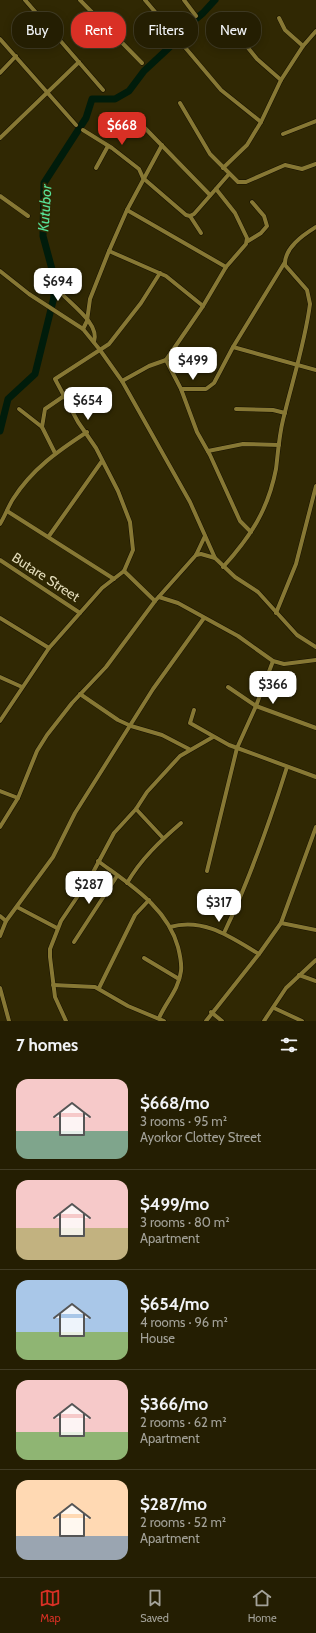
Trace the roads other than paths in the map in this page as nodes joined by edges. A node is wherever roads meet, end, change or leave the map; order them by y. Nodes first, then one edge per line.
1 (25, 0) edge
2 (80, 0) edge
3 (146, 0) edge
4 (184, 0) edge
5 (193, 12) edge
6 (279, 18) dead end
7 (316, 31) edge
8 (0, 39) edge
9 (302, 46) junction
10 (248, 48) edge
11 (16, 56) junction
12 (79, 62) junction
13 (142, 63) dead end
14 (0, 73) edge
15 (281, 80) junction
16 (103, 90) dead end
17 (48, 92) junction
18 (180, 103) dead end
19 (316, 121) edge
20 (261, 122) junction
21 (141, 124) dead end
22 (76, 125) dead end
23 (83, 130) dead end
24 (283, 134) dead end
25 (0, 138) edge
26 (162, 145) junction
27 (108, 146) junction
28 (316, 164) edge
29 (96, 168) dead end
30 (223, 168) junction
31 (230, 174) junction
32 (144, 178) junction
33 (216, 189) junction
34 (210, 195) junction
35 (0, 196) edge
36 (252, 202) dead end
37 (127, 210) junction
38 (28, 216) dead end
39 (190, 216) junction
40 (316, 227) edge
41 (201, 233) dead end
42 (248, 242) junction
43 (109, 251) junction
44 (285, 261) junction
45 (226, 267) junction
46 (0, 271) edge
47 (61, 271) dead end
48 (160, 273) junction
49 (203, 306) junction
50 (87, 321) junction
51 (83, 329) junction
52 (94, 342) junction
53 (233, 347) junction
54 (100, 350) junction
55 (166, 360) junction
56 (297, 364) junction
57 (316, 370) edge
58 (122, 381) junction
59 (181, 388) junction
60 (64, 396) junction
61 (19, 409) dead end
62 (236, 410) dead end
63 (285, 412) junction
64 (42, 427) junction
65 (87, 432) junction
66 (279, 445) junction
67 (208, 451) junction
68 (55, 453) junction
69 (102, 461) junction
70 (316, 486) edge
71 (7, 511) junction
72 (0, 522) edge
73 (251, 532) junction
74 (49, 536) junction
75 (205, 536) junction
76 (196, 555) junction
77 (215, 558) junction
78 (0, 560) edge
79 (223, 567) junction
80 (124, 571) junction
81 (114, 579) junction
82 (159, 597) junction
83 (155, 602) junction
84 (80, 613) junction
85 (276, 613) junction
86 (0, 618) edge
87 (204, 618) junction
88 (316, 647) edge
89 (49, 648) junction
90 (316, 660) edge
91 (273, 661) junction
92 (0, 677) edge
93 (22, 687) junction
94 (228, 687) dead end
95 (80, 694) junction
96 (256, 706) junction
97 (194, 710) dead end
98 (0, 721) edge
99 (130, 726) junction
100 (316, 728) edge
101 (213, 737) junction
102 (236, 748) junction
103 (189, 750) junction
104 (287, 767) junction
105 (316, 776) edge
106 (0, 791) edge
107 (18, 798) junction
108 (136, 809) junction
109 (181, 823) dead end
110 (0, 827) edge
111 (316, 828) edge
112 (163, 838) junction
113 (98, 861) junction
114 (207, 871) dead end
115 (117, 876) junction
116 (127, 883) junction
117 (149, 900) junction
118 (17, 906) junction
119 (0, 916) edge
120 (6, 921) junction
121 (281, 923) junction
122 (170, 927) junction
123 (57, 928) junction
124 (316, 930) edge
125 (224, 933) junction
126 (0, 936) edge
127 (74, 942) dead end
128 (259, 954) junction
129 (144, 958) dead end
130 (316, 960) edge
131 (299, 975) junction
132 (179, 979) junction
133 (316, 981) edge
134 (53, 985) junction
135 (0, 988) edge
136 (99, 988) junction
137 (274, 1008) junction
138 (211, 1012) junction
139 (162, 1020) edge
140 (9, 1021) edge
141 (66, 1021) edge
142 (206, 1021) edge
143 (222, 1021) edge
144 (264, 1021) edge
145 (302, 1021) edge

1 - 12 street
2 - 13 street
3 - 20 street
4 - 5 street
6 - 9 street
7 - 9 street
8 - 11 street
9 - 15 street
10 - 15 street
11 - 14 street
11 - 17 street
12 - 16 street
12 - 17 street
15 - 20 street
17 - 22 street
17 - 25 street
18 - 30 street
19 - 24 street
20 - 30 street
21 - 26 street
23 - 27 street
26 - 32 street
26 - 34 street
27 - 29 street
27 - 32 street
28 - 31 street
30 - 31 street
31 - 33 street
32 - 37 street
32 - 39 street
33 - 34 street
33 - 42 street
34 - 39 street
35 - 38 street
36 - 42 street
37 - 43 street
37 - 45 street
39 - 41 street
40 - 44 street
42 - 45 street
43 - 48 street
43 - 50 street
44 - 53 street
44 - 56 street
45 - 49 street
46 - 51 street
47 - 50 street
48 - 49 street
48 - 54 street
49 - 55 street
50 - 51 street
50 - 52 street
51 - 52 street
52 - 54 street
53 - 56 street
53 - 59 street
54 - 58 street
54 - 60 street
55 - 58 street
55 - 59 street
56 - 57 street
56 - 63 street
58 - 75 street
59 - 67 street
60 - 64 street
60 - 65 street
61 - 64 street
62 - 63 street
63 - 66 street
64 - 68 street
65 - 68 street
65 - 69 street
66 - 67 street
66 - 73 street
67 - 73 street
68 - 71 street
69 - 74 street
69 - 80 street
70 - 85 street
71 - 72 street
71 - 74 street
73 - 79 street
74 - 81 street
75 - 76 street
75 - 77 street
76 - 77 street
76 - 82 street
77 - 79 street
78 - 84 street, Butare Street
79 - 85 street
80 - 81 street
80 - 83 street
81 - 84 street
82 - 83 street
82 - 87 street
83 - 95 street
84 - 89 street
85 - 88 street
86 - 89 street
87 - 91 street
87 - 99 street
89 - 93 street
90 - 91 street
91 - 96 street
92 - 93 street
93 - 98 street
94 - 96 street
95 - 99 street
95 - 107 street
96 - 100 street
96 - 102 street
97 - 101 street
99 - 103 street
99 - 118 street
101 - 102 street
101 - 103 street
102 - 104 street
102 - 114 street
103 - 108 street
104 - 105 street
104 - 125 street
106 - 107 street
107 - 110 street
108 - 112 street
108 - 113 street
109 - 112 street
111 - 121 street
112 - 116 street
113 - 115 street
113 - 123 street
115 - 116 street
115 - 127 street
116 - 117 street
117 - 122 street
117 - 136 street
118 - 120 street
118 - 123 street
119 - 120 street
120 - 126 street
121 - 124 street
121 - 128 street
122 - 125 street
122 - 132 street
123 - 134 street
125 - 128 street
128 - 138 street
129 - 132 street
130 - 131 street
131 - 133 street
131 - 137 street
132 - 139 street
134 - 136 street
134 - 141 street
135 - 140 street
136 - 139 street
137 - 144 street
137 - 145 street
138 - 142 street
138 - 143 street

